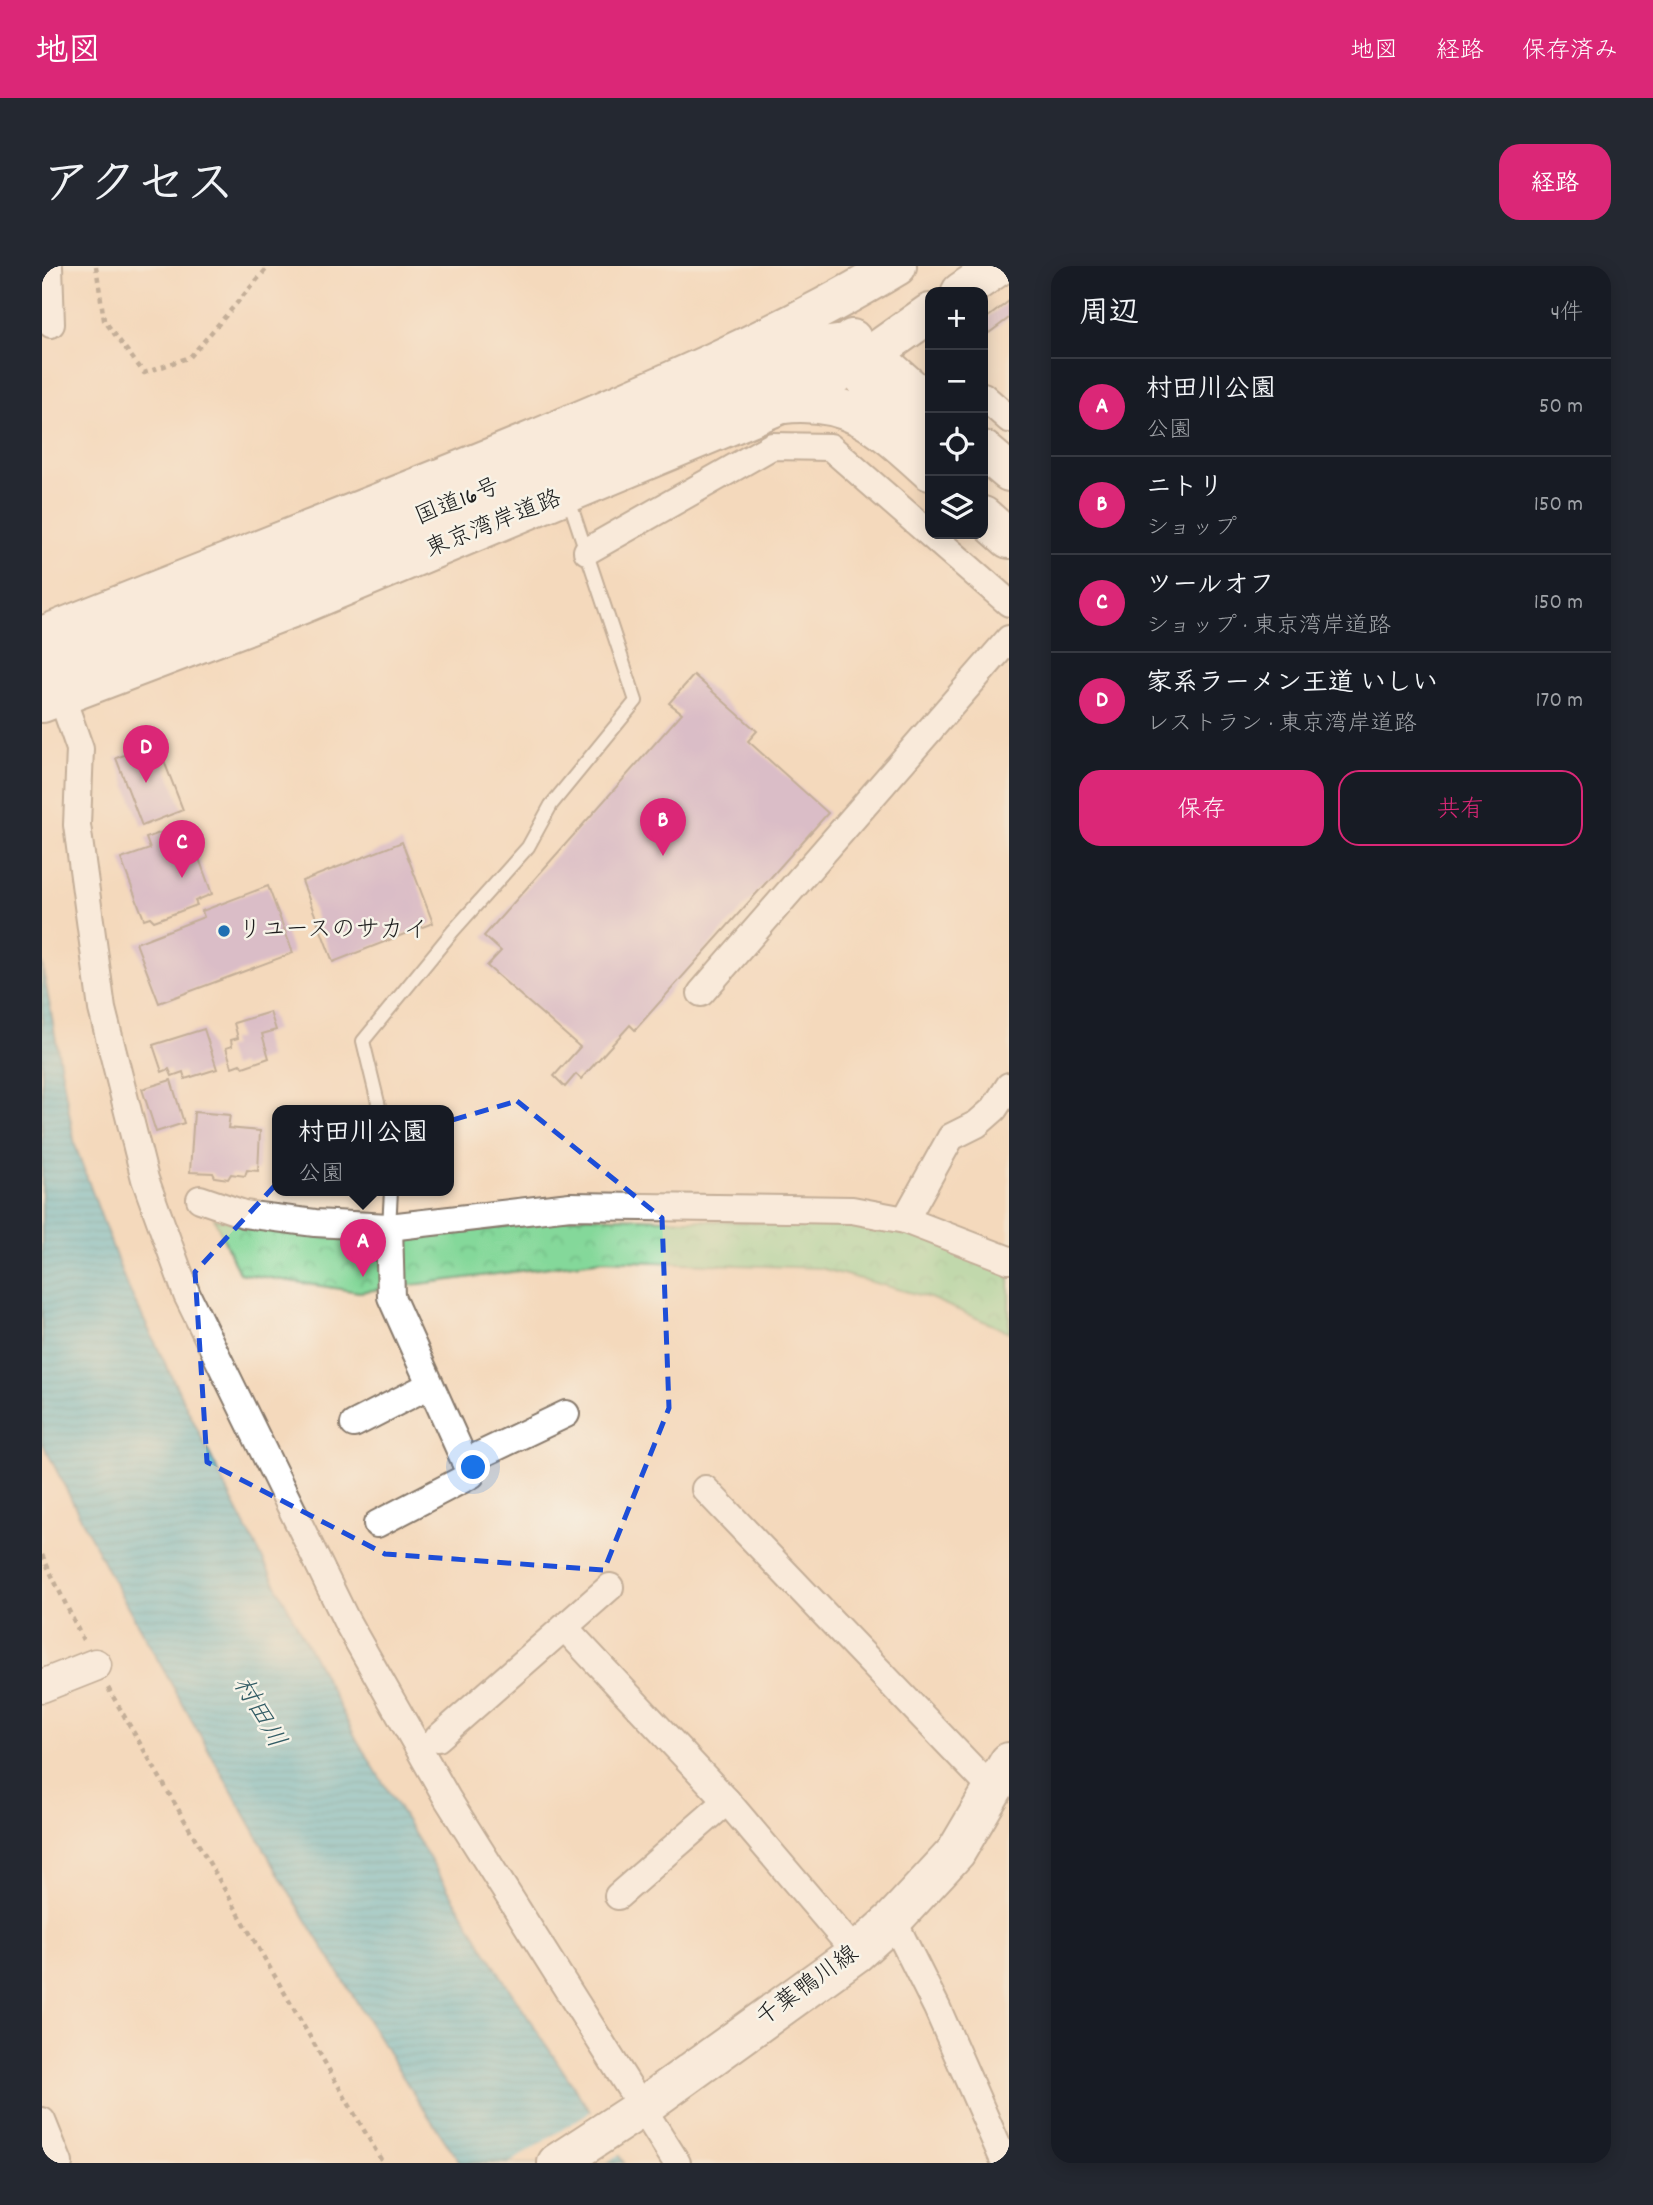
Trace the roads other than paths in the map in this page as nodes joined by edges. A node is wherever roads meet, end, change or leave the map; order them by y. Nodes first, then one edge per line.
1 (49, 266) edge
2 (999, 266) edge
3 (883, 274) edge
4 (968, 287) edge
5 (925, 316) edge
6 (51, 324) dead end
7 (860, 354) junction
8 (988, 400) edge
9 (925, 401) edge
10 (779, 405) junction
11 (1009, 419) edge
12 (925, 438) edge
13 (988, 454) edge
14 (925, 467) edge
15 (1009, 472) edge
16 (988, 492) edge
17 (567, 495) junction
18 (1009, 510) edge
19 (988, 520) edge
20 (1009, 539) edge
21 (586, 551) junction
22 (1009, 603) edge
23 (42, 636) edge
24 (1009, 639) edge
25 (47, 692) edge
26 (702, 993) dead end
27 (1009, 1086) edge
28 (379, 1105) edge
29 (391, 1196) edge
30 (200, 1199) dead end
31 (905, 1220) junction
32 (389, 1227) junction
33 (1009, 1260) edge
34 (430, 1385) junction
35 (566, 1414) dead end
36 (354, 1424) dead end
37 (465, 1462) junction
38 (705, 1489) dead end
39 (377, 1524) dead end
40 (610, 1587) dead end
41 (565, 1628) junction
42 (95, 1665) road end
43 (42, 1686) edge
44 (438, 1738) dead end
45 (1001, 1776) edge
46 (727, 1801) junction
47 (618, 1896) dead end
48 (893, 1920) junction
49 (856, 1954) junction
50 (637, 2111) junction
51 (42, 2121) edge
52 (59, 2163) edge
53 (558, 2163) edge
54 (677, 2163) edge
55 (1005, 2163) edge

1 - 6 street
2 - 4 main road
3 - 7 main road
3 - 23 main road
5 - 7 main road, 東京湾岸道路
7 - 9 main road
7 - 10 main road, 東京湾岸道路
7 - 12 main road
7 - 25 main road, 国道16号
8 - 11 street
10 - 14 main road
10 - 17 main road, 東京湾岸道路
13 - 15 main road
16 - 18 main road
17 - 21 lane
17 - 25 main road, 東京湾岸道路
19 - 20 main road
21 - 22 street
21 - 28 lane
24 - 26 street
25 - 50 street
27 - 31 street
29 - 32 lane
30 - 32 street
31 - 32 street
31 - 33 street
32 - 34 street
34 - 36 street
34 - 37 street
35 - 37 street
37 - 39 street
38 - 45 street
40 - 41 street
41 - 44 street
41 - 46 street
42 - 43 street
45 - 48 main road, 千葉鴨川線
46 - 47 street
46 - 49 street
48 - 49 main road, 千葉鴨川線
48 - 55 street
49 - 50 main road, 千葉鴨川線
50 - 53 main road, 千葉鴨川線
50 - 54 street
51 - 52 street

